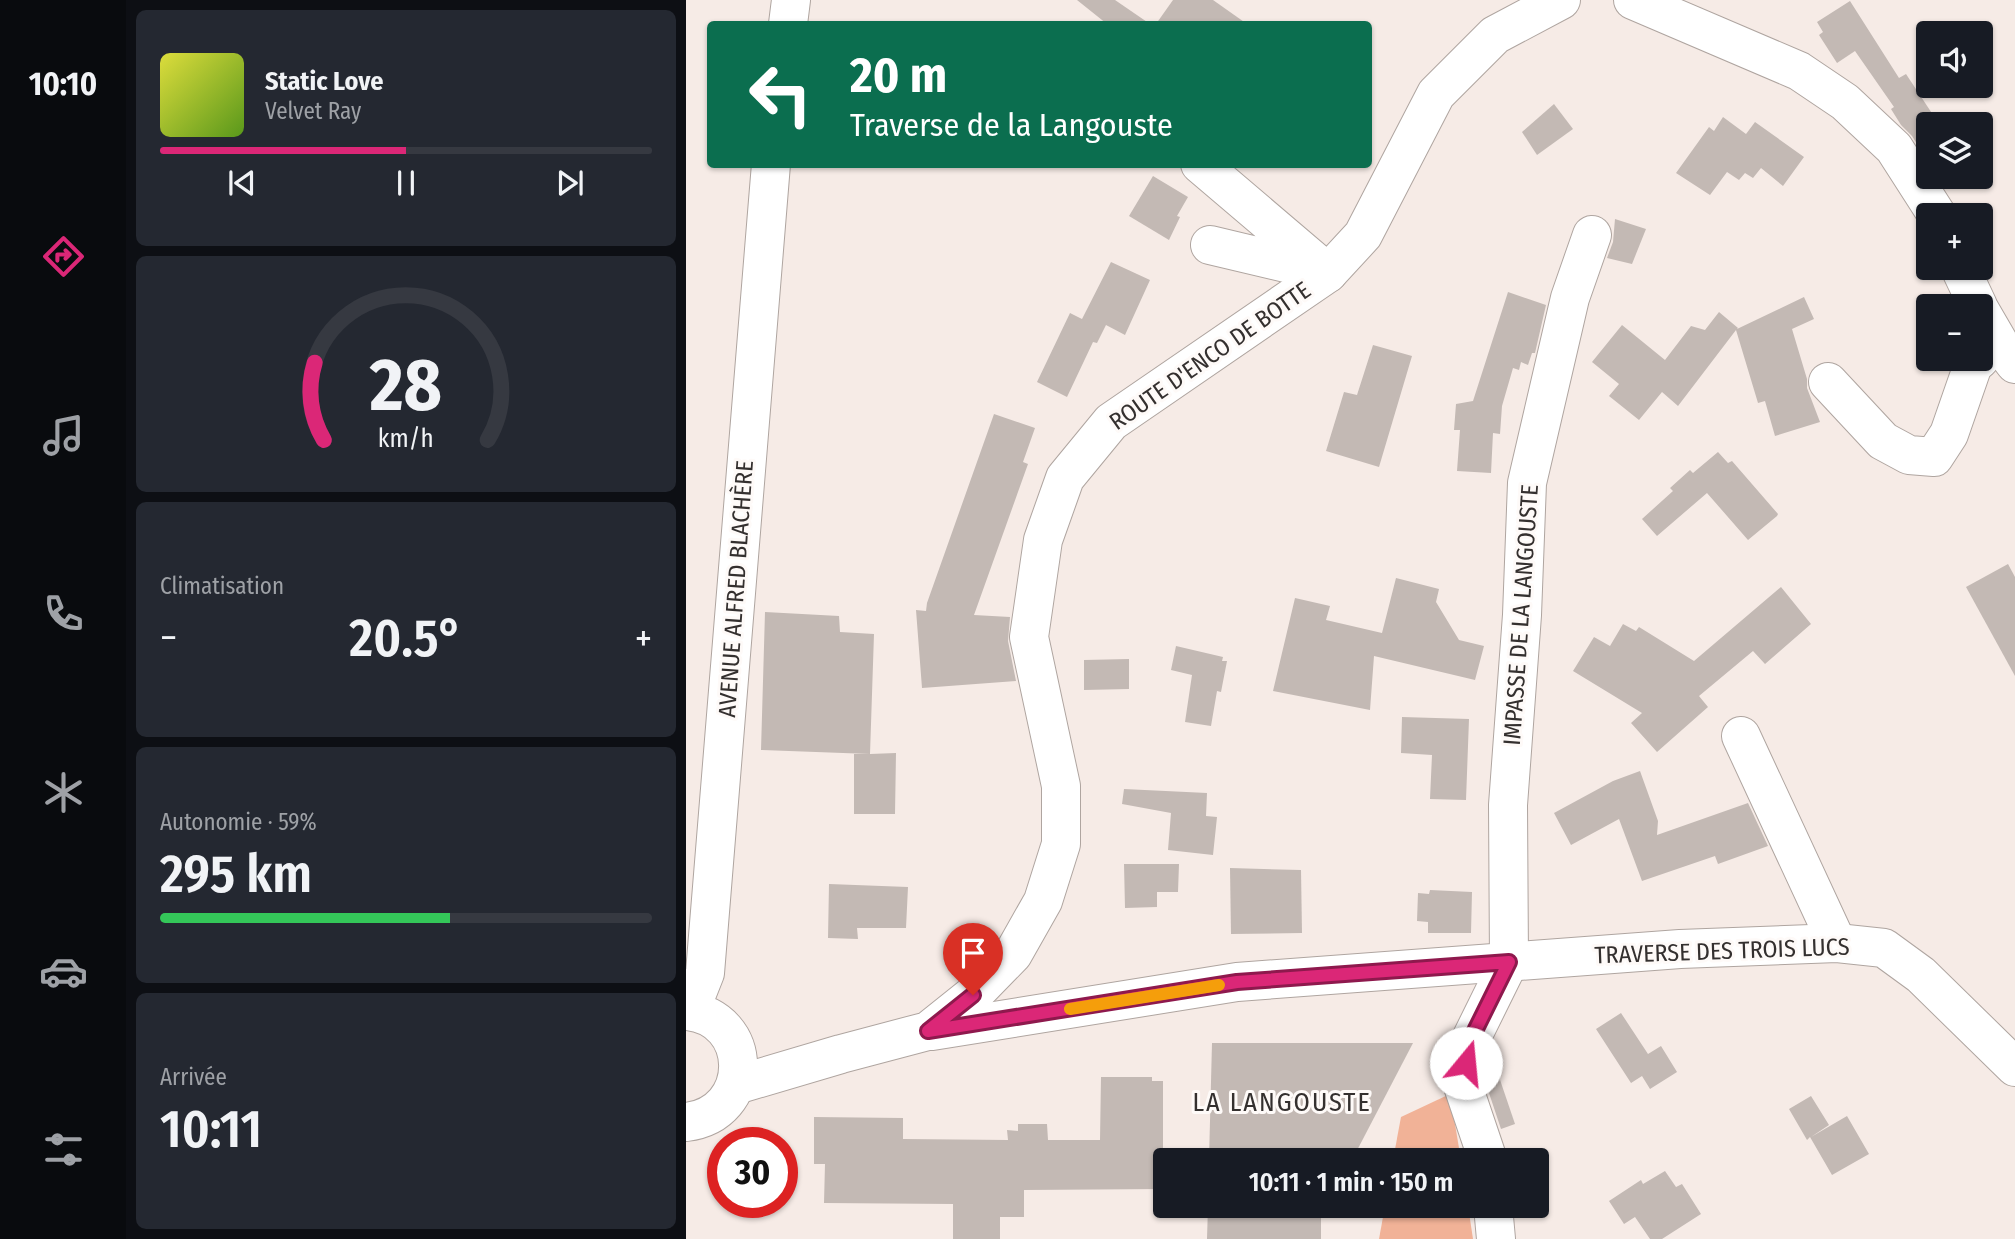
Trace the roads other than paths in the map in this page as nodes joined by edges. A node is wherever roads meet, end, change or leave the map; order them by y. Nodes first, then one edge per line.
1 (791, 0) edge
2 (1561, 0) edge
3 (1633, 0) edge
4 (788, 21) edge
5 (771, 168) edge
6 (1205, 168) edge
7 (1929, 203) edge
8 (1592, 235) dead end
9 (1210, 245) dead end
10 (1328, 273) junction
11 (1971, 371) edge
12 (1828, 382) dead end
13 (1741, 736) dead end
14 (1837, 943) junction
15 (1509, 962) junction
16 (688, 1011) edge
17 (928, 1031) junction
18 (736, 1067) junction
19 (2015, 1067) edge
20 (686, 1122) edge
21 (1484, 1148) edge
22 (1494, 1218) edge
23 (1496, 1239) edge

1 - 4 street
2 - 10 street, ROUTE D'ENCO DE BOTTE
3 - 7 street
5 - 16 street, AVENUE ALFRED BLACHÈRE
6 - 10 street
8 - 15 street, IMPASSE DE LA LANGOUSTE
9 - 10 street
10 - 17 street, ROUTE D'ENCO DE BOTTE
11 - 12 street
13 - 14 street
14 - 15 street, TRAVERSE DES TROIS LUCS
14 - 19 street, TRAVERSE DES TROIS LUCS
15 - 17 street, TRAVERSE DES TROIS LUCS
15 - 21 street
16 - 18 street
17 - 18 street, ROUTE D'ENCO DE BOTTE
18 - 20 street
22 - 23 street

